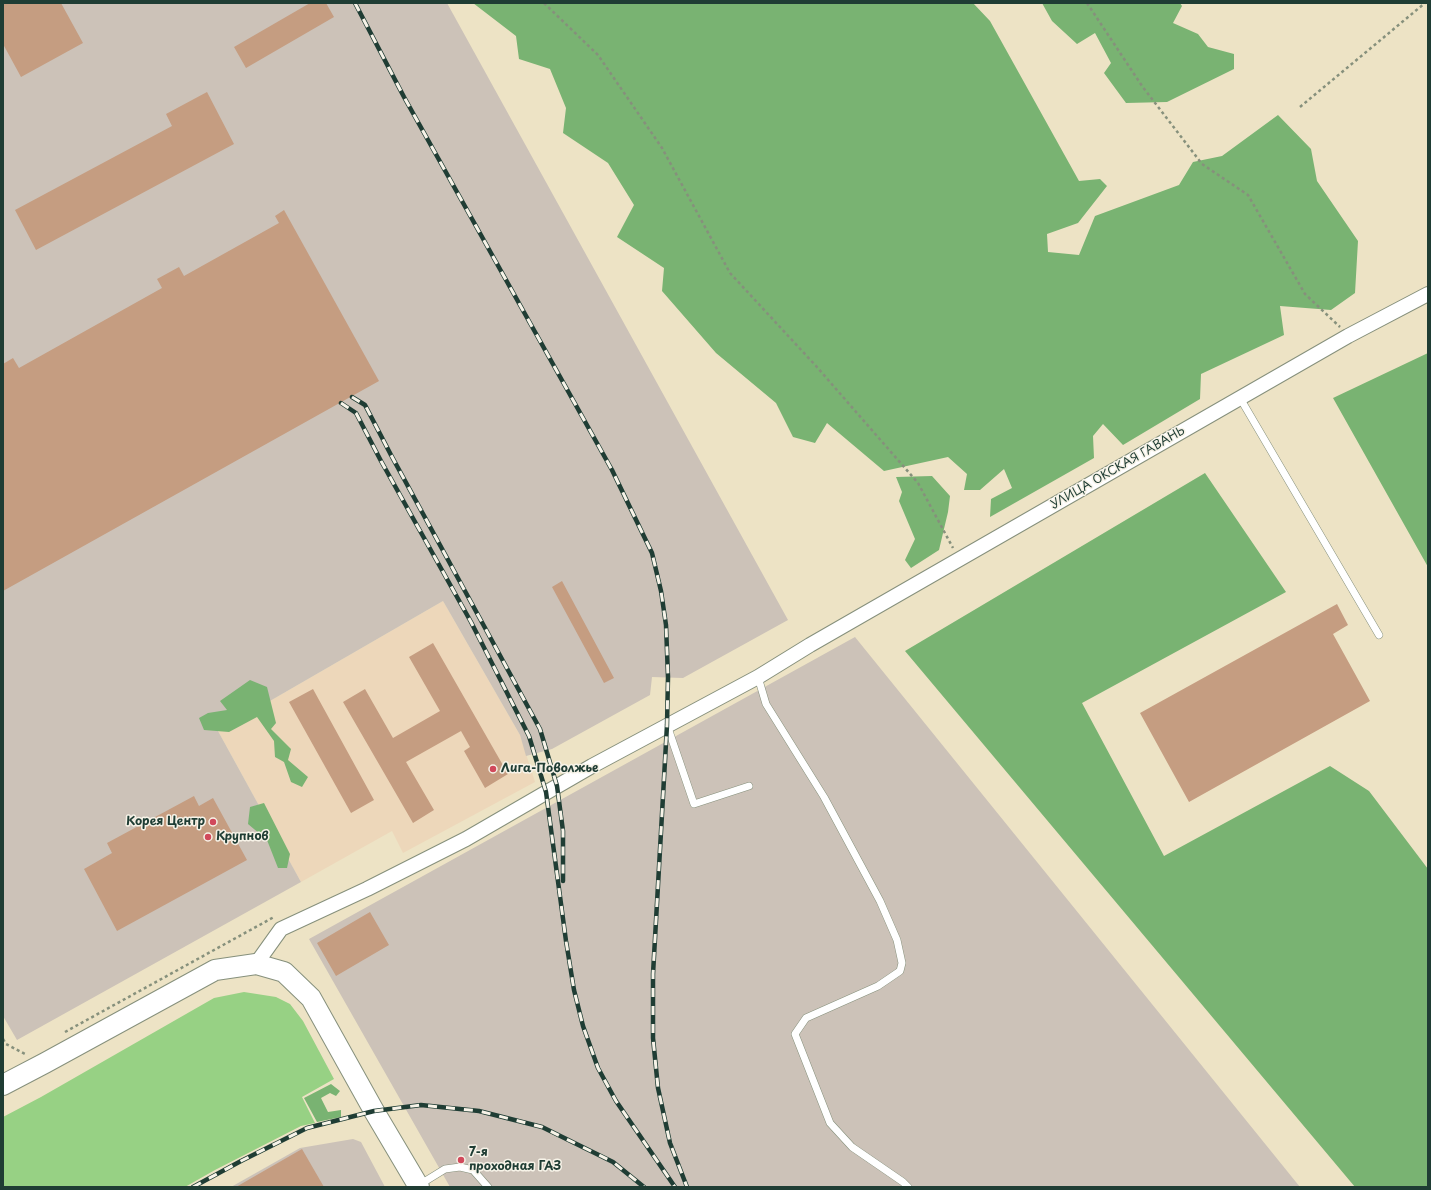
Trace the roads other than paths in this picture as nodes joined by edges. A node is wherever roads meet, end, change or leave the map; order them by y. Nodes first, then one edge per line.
1 (1428, 294) edge
2 (1240, 398) junction
3 (1378, 635) dead end
4 (758, 677) junction
5 (667, 725) junction
6 (749, 786) dead end
7 (256, 964) junction
8 (5, 1079) edge
9 (418, 1186) edge
10 (488, 1187) edge
11 (908, 1187) edge

1 - 2 street, УЛИЦА ОКСКАЯ ГАВАНЬ
2 - 3 lane
2 - 4 street, УЛИЦА ОКСКАЯ ГАВАНЬ
4 - 5 street, УЛИЦА ОКСКАЯ ГАВАНЬ
4 - 11 lane
5 - 6 lane
5 - 7 street, УЛИЦА ОКСКАЯ ГАВАНЬ
7 - 8 street
7 - 9 street
9 - 10 lane

